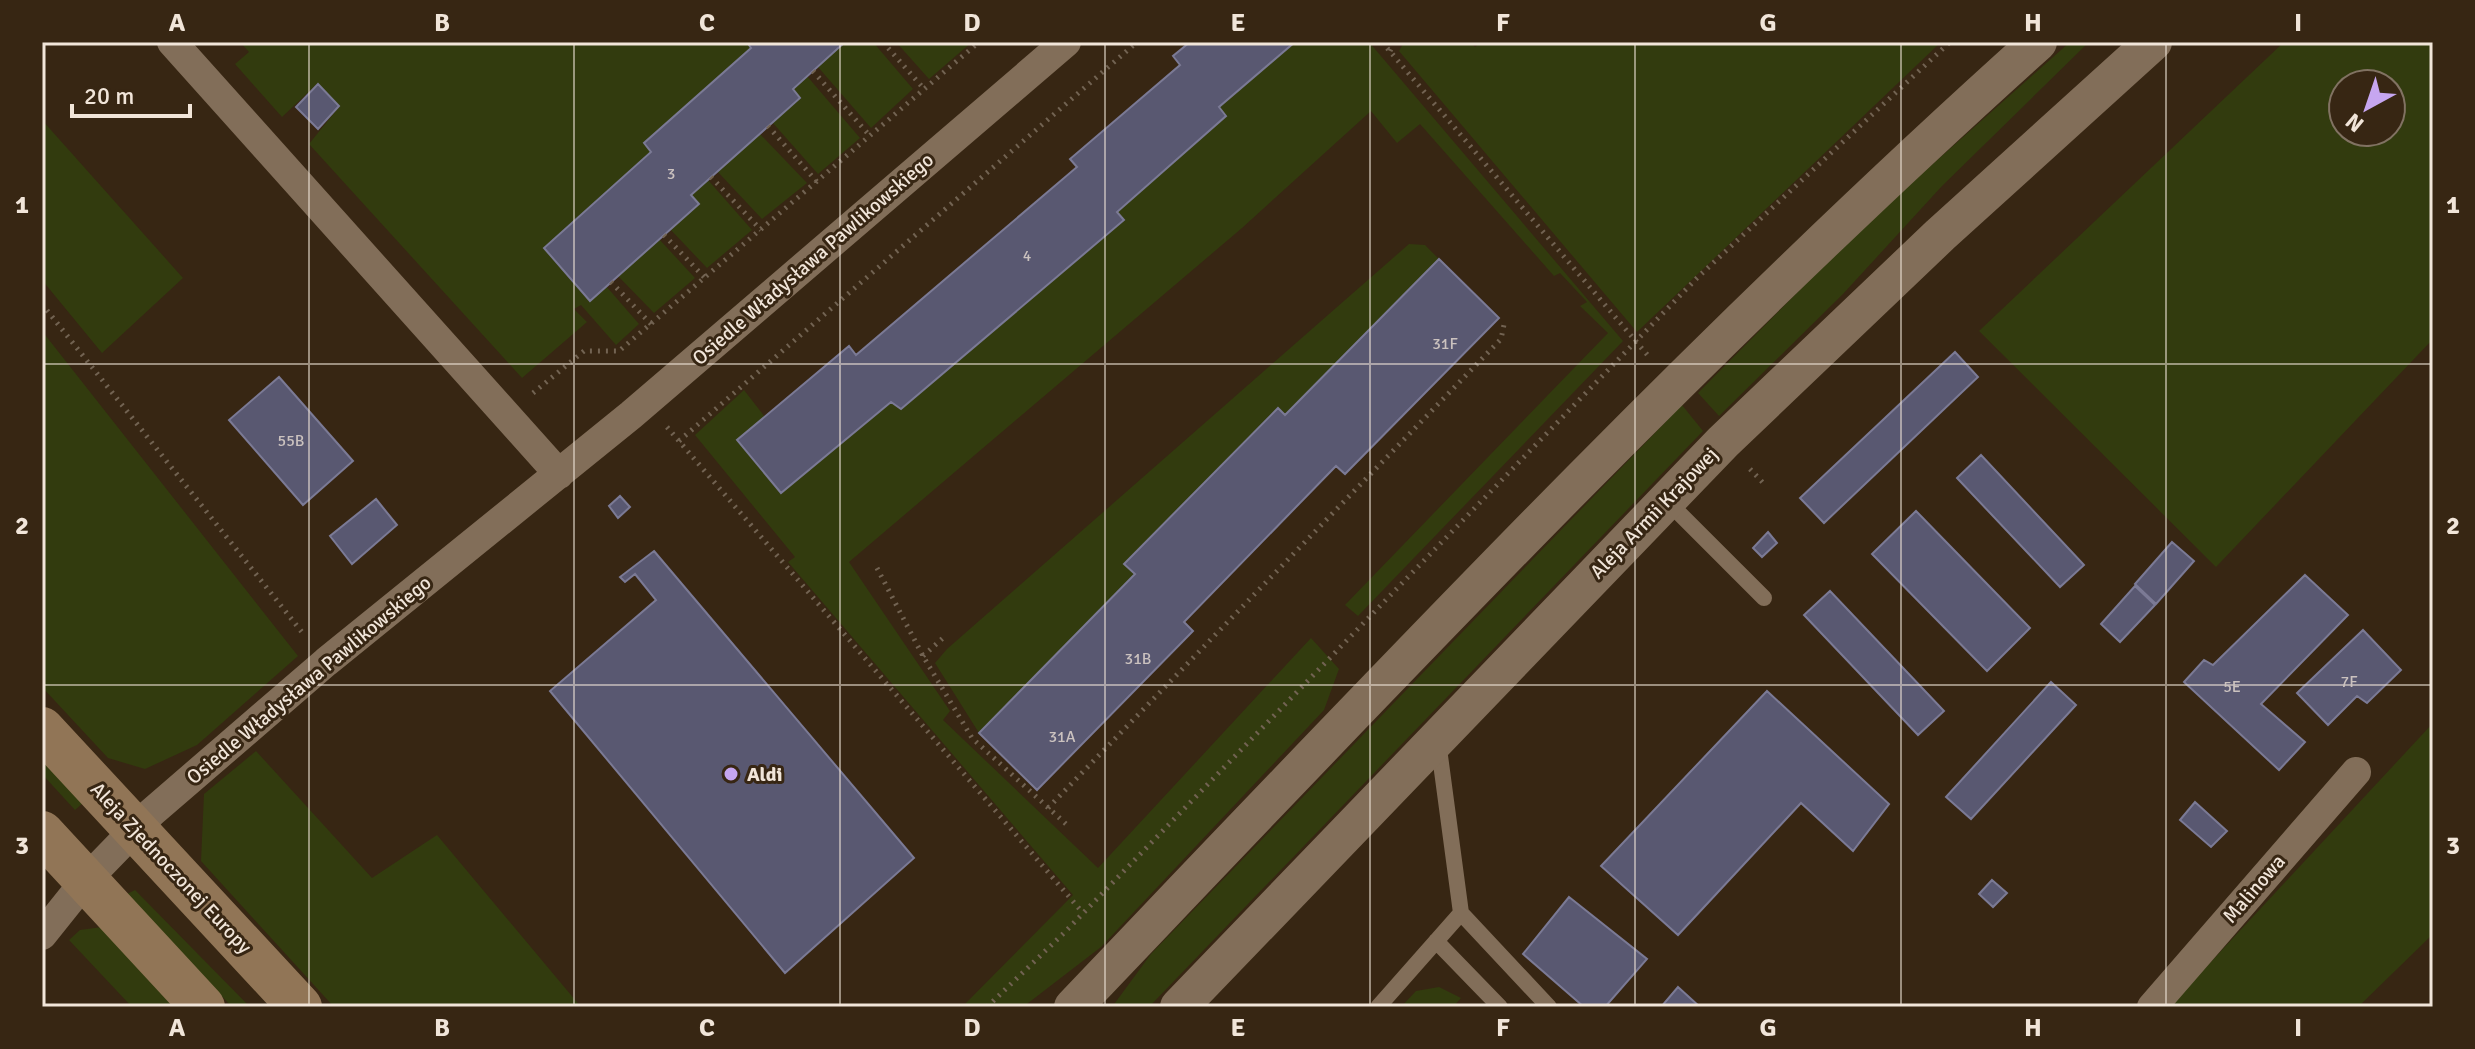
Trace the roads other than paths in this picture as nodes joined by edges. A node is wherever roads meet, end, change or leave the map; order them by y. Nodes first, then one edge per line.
1 (172, 42) edge
2 (1066, 42) edge
3 (2038, 42) edge
4 (2153, 42) edge
5 (559, 474) junction
6 (1665, 500) junction
7 (1764, 598) dead end
8 (42, 729) edge
9 (1438, 738) junction
10 (2356, 772) dead end
11 (135, 828) junction
12 (42, 833) edge
13 (86, 880) junction
14 (1461, 913) junction
15 (42, 935) edge
16 (1436, 941) junction
17 (203, 1007) edge
18 (300, 1007) edge
19 (1073, 1007) edge
20 (1179, 1007) edge
21 (1378, 1007) edge
22 (1500, 1007) edge
23 (1549, 1007) edge
24 (2152, 1007) edge

1 - 5 street
2 - 5 street, Osiedle Władysława Pawlikowskiego
3 - 19 street
4 - 6 street, Aleja Armii Krajowej
5 - 11 street, Osiedle Władysława Pawlikowskiego
6 - 7 lane
6 - 9 street, Aleja Armii Krajowej
8 - 11 main road, Aleja Zjednoczonej Europy
9 - 14 lane
9 - 20 street, Aleja Armii Krajowej
10 - 24 street, Malinowa
11 - 13 street, Osiedle Władysława Pawlikowskiego
11 - 18 main road, Aleja Zjednoczonej Europy
12 - 13 main road
13 - 15 street, Osiedle Władysława Pawlikowskiego
13 - 17 main road
14 - 16 lane
14 - 23 lane
16 - 21 lane
16 - 22 lane

